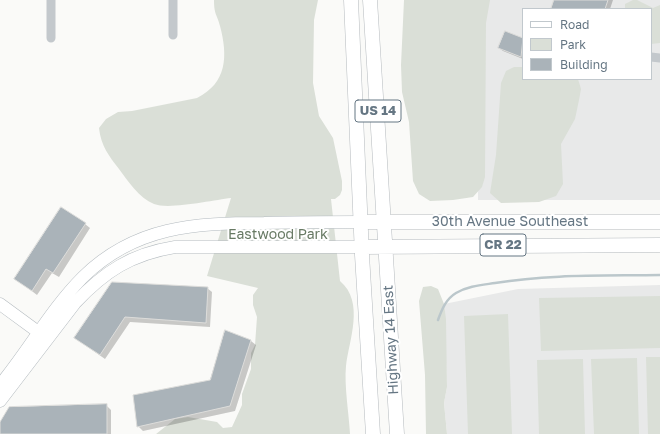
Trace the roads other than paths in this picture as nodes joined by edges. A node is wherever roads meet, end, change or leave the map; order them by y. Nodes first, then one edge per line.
1 (51, 0) edge
2 (173, 0) edge
3 (351, 0) edge
4 (370, 0) edge
5 (173, 35) dead end
6 (51, 38) dead end
7 (361, 222) junction
8 (385, 222) junction
9 (660, 222) edge
10 (660, 245) edge
11 (362, 246) junction
12 (386, 246) junction
13 (0, 304) edge
14 (44, 336) junction
15 (0, 385) edge
16 (0, 401) edge
17 (373, 434) edge
18 (397, 434) edge

1 - 6 street
2 - 5 street
3 - 7 main road, US 14
4 - 8 main road, US 14
7 - 8 main road, 30th Avenue Southeast / CR 22
7 - 11 main road, US 14
7 - 14 street
8 - 9 main road, 30th Avenue Southeast / CR 22
8 - 12 main road, US 14
10 - 12 main road, 30th Avenue Southeast / CR 22
11 - 12 main road, 30th Avenue Southeast / CR 22
11 - 14 street
11 - 17 main road, Highway 14 East / US 14
12 - 18 main road, Highway 14 East / US 14
13 - 14 street
14 - 15 street
14 - 16 street

